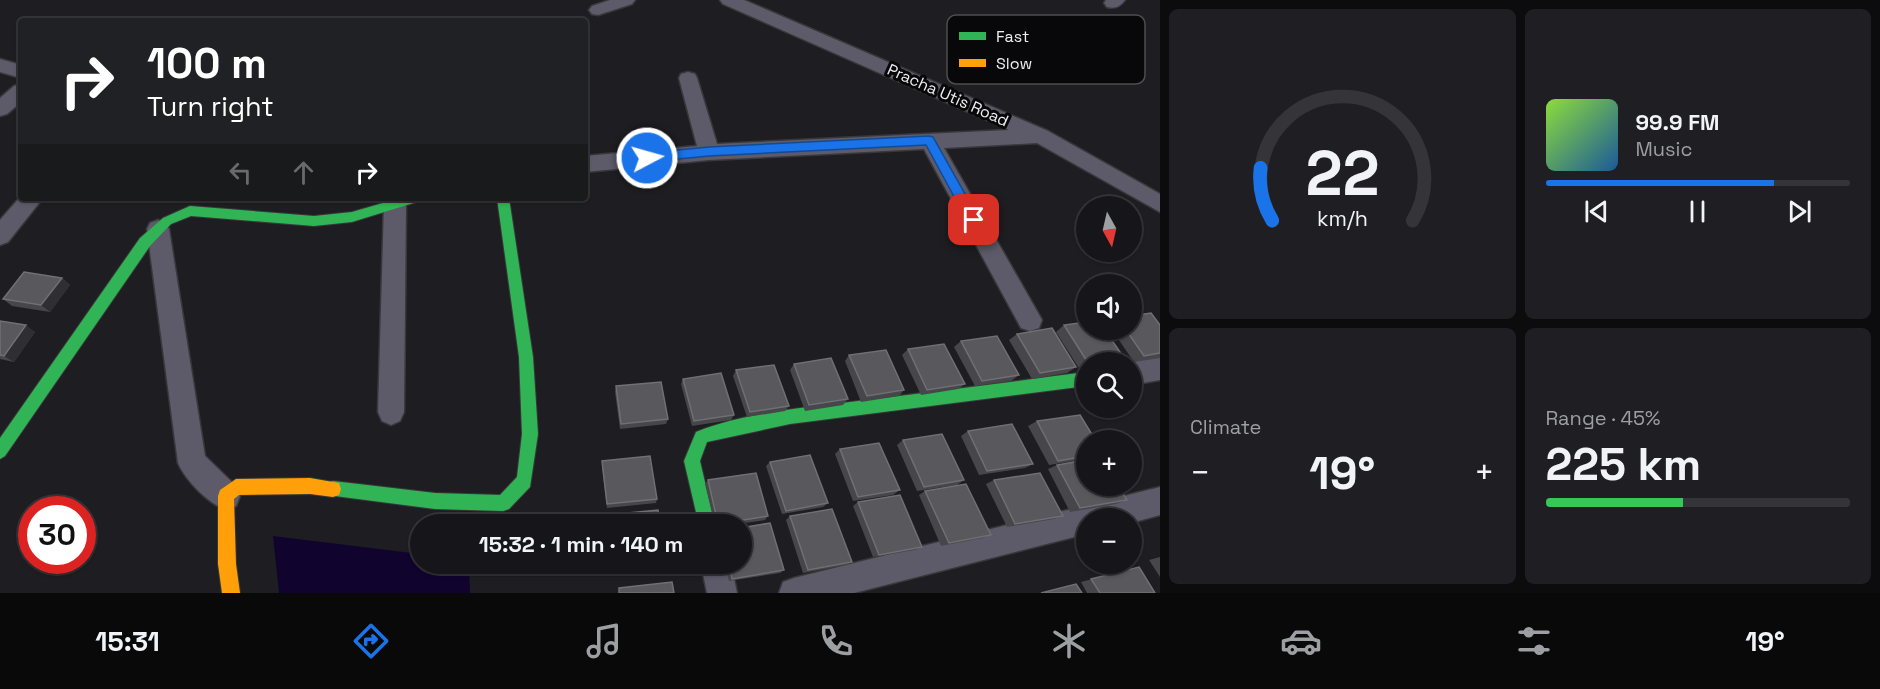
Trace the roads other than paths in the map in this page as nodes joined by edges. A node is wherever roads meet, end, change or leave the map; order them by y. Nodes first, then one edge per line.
1 (626, 0) edge
2 (729, 0) edge
3 (598, 10) dead end
4 (0, 65) edge
5 (18, 71) edge
6 (688, 78) dead end
7 (18, 94) edge
8 (0, 109) edge
9 (1041, 136) junction
10 (929, 140) junction
11 (709, 152) junction
12 (588, 164) edge
13 (29, 201) edge
14 (405, 201) edge
15 (503, 201) edge
16 (1160, 204) edge
17 (158, 229) junction
18 (0, 236) edge
19 (1030, 320) dead end
20 (1160, 368) edge
21 (1142, 371) edge
22 (1076, 381) edge
23 (391, 412) dead end
24 (0, 451) edge
25 (226, 496) junction
26 (1160, 501) edge
27 (1132, 508) edge
28 (704, 514) edge
29 (1076, 522) edge
30 (718, 574) edge
31 (231, 593) edge
32 (722, 593) edge
33 (794, 593) edge

1 - 3 street
2 - 9 street, Pracha Utis Road
4 - 5 street
6 - 11 street
7 - 8 street
9 - 10 street
9 - 16 street, Pracha Utis Road
10 - 11 street
10 - 19 street
11 - 12 street
13 - 18 street
14 - 17 street
14 - 23 street
15 - 25 street
17 - 24 street
17 - 25 street
20 - 21 street
22 - 28 street
25 - 31 street
26 - 27 street
29 - 33 street
30 - 32 street

